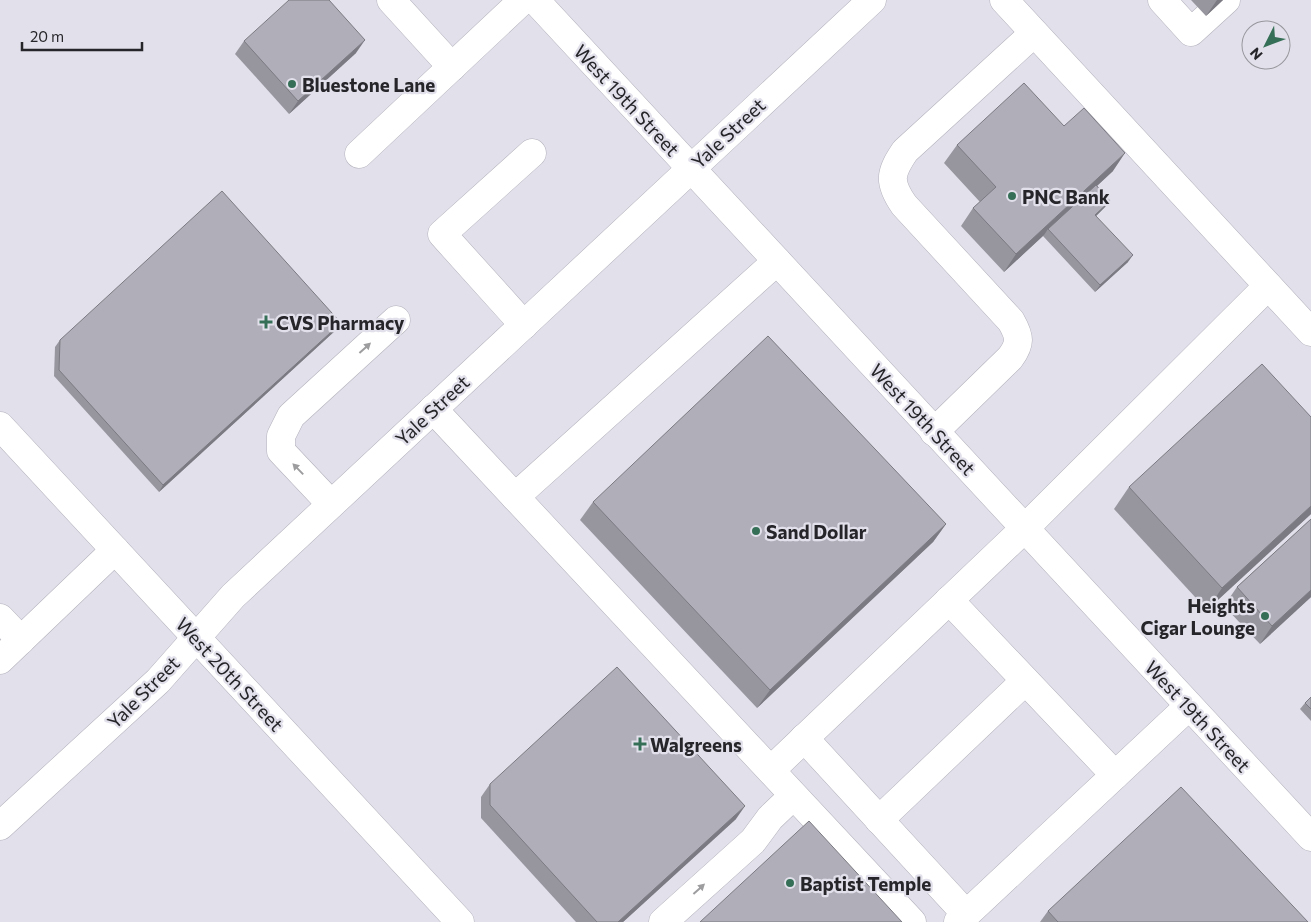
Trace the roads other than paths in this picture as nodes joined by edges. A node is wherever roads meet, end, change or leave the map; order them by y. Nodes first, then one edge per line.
1 (391, 0) edge
2 (523, 0) edge
3 (535, 0) edge
4 (872, 0) edge
5 (1004, 0) edge
6 (1162, 0) edge
7 (1226, 0) edge
8 (1034, 33) junction
9 (452, 67) junction
10 (532, 153) dead end
11 (359, 154) dead end
12 (690, 169) junction
13 (776, 261) junction
14 (1268, 286) junction
15 (396, 320) dead end
16 (524, 325) junction
17 (1311, 332) edge
18 (433, 409) junction
19 (0, 426) edge
20 (934, 432) junction
21 (515, 497) junction
22 (331, 504) junction
23 (1024, 529) junction
24 (116, 550) junction
25 (949, 600) junction
26 (0, 618) edge
27 (196, 637) junction
28 (21, 640) junction
29 (0, 660) edge
30 (1025, 681) junction
31 (1189, 706) junction
32 (804, 738) junction
33 (770, 770) junction
34 (1115, 776) junction
35 (794, 796) junction
36 (879, 820) junction
37 (0, 826) edge
38 (1311, 837) edge
39 (962, 918) edge
40 (460, 922) edge
41 (663, 922) edge
42 (912, 922) edge

1 - 9 main road
2 - 9 main road
3 - 12 main road, West 19th Street
4 - 12 main road, Yale Street
5 - 8 main road
6 - 7 main road
8 - 14 main road
8 - 20 main road
9 - 11 main road
10 - 16 main road
12 - 13 main road, West 19th Street
12 - 16 main road, Yale Street
13 - 20 main road, West 19th Street
13 - 21 main road
14 - 17 main road
14 - 23 main road
22 -> 15 main road
16 - 18 main road, Yale Street
18 - 21 main road
18 - 22 main road, Yale Street
19 - 24 main road, West 20th Street
20 - 23 main road, West 19th Street
21 - 33 main road
22 - 27 main road, Yale Street
23 - 25 main road
23 - 31 main road, West 19th Street
24 - 27 main road, West 20th Street
24 - 28 main road
25 - 30 main road
25 - 32 main road
26 - 28 main road
27 - 37 main road, Yale Street
27 - 40 main road, West 20th Street
28 - 29 main road
30 - 34 main road
30 - 36 main road
31 - 34 main road
31 - 38 main road, West 19th Street
32 - 33 main road
32 - 36 main road
33 - 35 main road
34 - 39 main road
41 -> 35 main road
35 - 42 main road
36 - 39 main road

